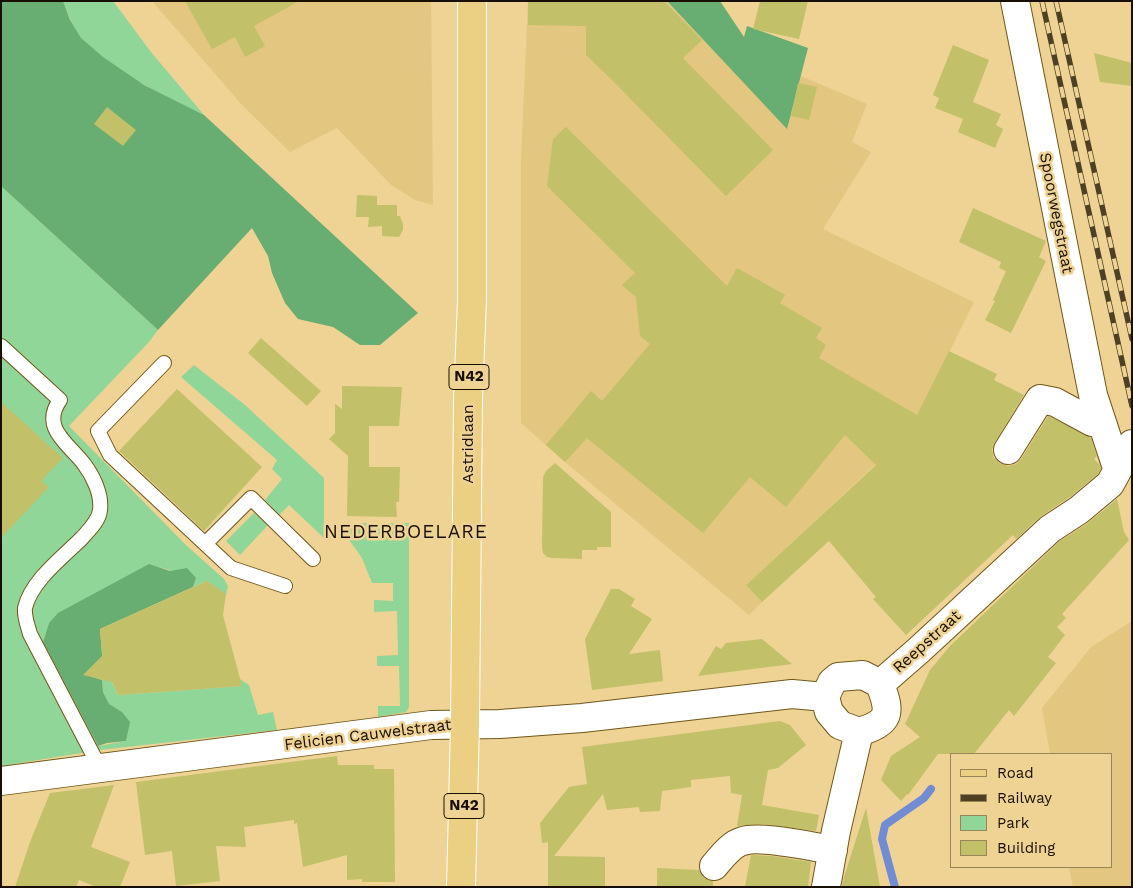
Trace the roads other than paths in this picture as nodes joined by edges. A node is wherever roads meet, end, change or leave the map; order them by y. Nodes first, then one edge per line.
1 (472, 1) edge
2 (1015, 1) edge
3 (1, 346) edge
4 (164, 363) dead end
5 (1102, 423) junction
6 (1132, 444) edge
7 (1008, 450) dead end
8 (1117, 468) junction
9 (206, 543) junction
10 (314, 559) dead end
11 (284, 586) dead end
12 (880, 684) junction
13 (825, 697) junction
14 (465, 724) junction
15 (859, 732) junction
16 (100, 768) junction
17 (1, 781) edge
18 (833, 850) junction
19 (714, 866) dead end
20 (461, 887) edge
21 (826, 887) edge

1 - 14 main road, Astridlaan / N42
2 - 5 street, Spoorwegstraat
3 - 16 lane
4 - 9 lane
5 - 7 street
5 - 8 street, Spoorwegstraat
6 - 8 street, Reepstraat
8 - 12 street, Reepstraat
9 - 10 lane
9 - 11 lane
12 - 13 street
12 - 15 street, Reepstraat
13 - 14 street, Felicien Cauwelstraat
13 - 15 street
14 - 16 street, Felicien Cauwelstraat
14 - 20 main road, Astridlaan / N42
15 - 18 street
16 - 17 street, Felicien Cauwelstraat
18 - 19 street
18 - 21 street

